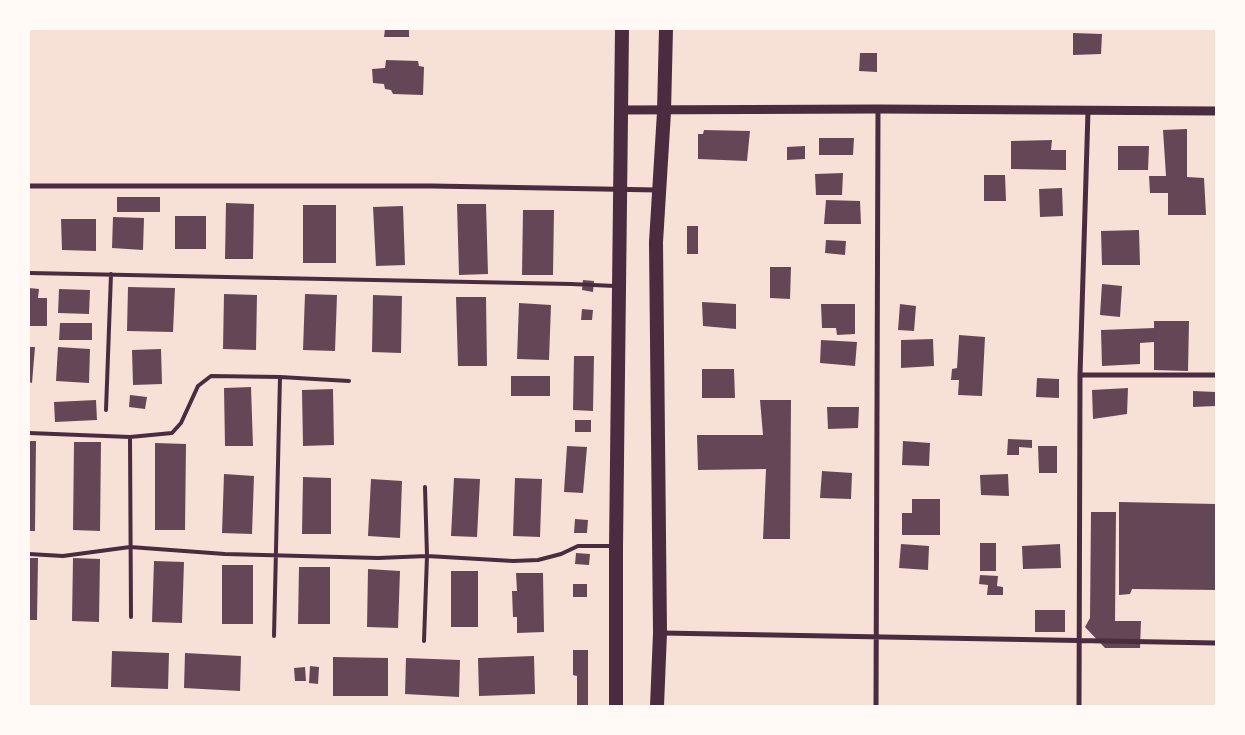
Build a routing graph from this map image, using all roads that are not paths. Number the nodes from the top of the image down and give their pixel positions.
1 (622, 29) edge
2 (666, 29) edge
3 (878, 109) junction
4 (621, 110) junction
5 (1088, 111) junction
6 (1216, 111) edge
7 (664, 112) junction
8 (29, 186) edge
9 (621, 188) junction
10 (658, 190) junction
11 (29, 273) edge
12 (111, 274) junction
13 (620, 287) junction
14 (1080, 375) junction
15 (1216, 375) edge
16 (280, 377) junction
17 (349, 381) dead end
18 (106, 410) dead end
19 (29, 433) edge
20 (130, 437) junction
21 (425, 487) dead end
22 (130, 547) junction
23 (616, 547) junction
24 (29, 554) edge
25 (277, 555) junction
26 (427, 556) junction
27 (131, 618) dead end
28 (660, 633) junction
29 (274, 636) dead end
30 (876, 637) junction
31 (424, 640) dead end
32 (1079, 640) junction
33 (1216, 643) edge
34 (616, 706) edge
35 (657, 706) edge
36 (876, 706) edge
37 (1079, 706) edge

1 - 4 highway
2 - 7 highway
3 - 5 street
3 - 7 street
3 - 30 street
4 - 7 street
4 - 9 highway
5 - 6 street
5 - 14 street
7 - 10 highway
8 - 9 street
9 - 10 street
9 - 13 highway
10 - 28 highway
11 - 12 lane
12 - 13 lane
12 - 18 lane
13 - 23 highway
14 - 15 street
14 - 32 street
16 - 17 lane
16 - 20 lane
16 - 25 lane
19 - 20 lane
20 - 22 lane
21 - 26 lane
22 - 24 lane
22 - 25 lane
22 - 27 lane
23 - 26 lane
23 - 34 highway
25 - 26 lane
25 - 29 lane
26 - 31 lane
28 - 30 street
28 - 35 highway
30 - 32 street
30 - 36 street
32 - 33 street
32 - 37 street

